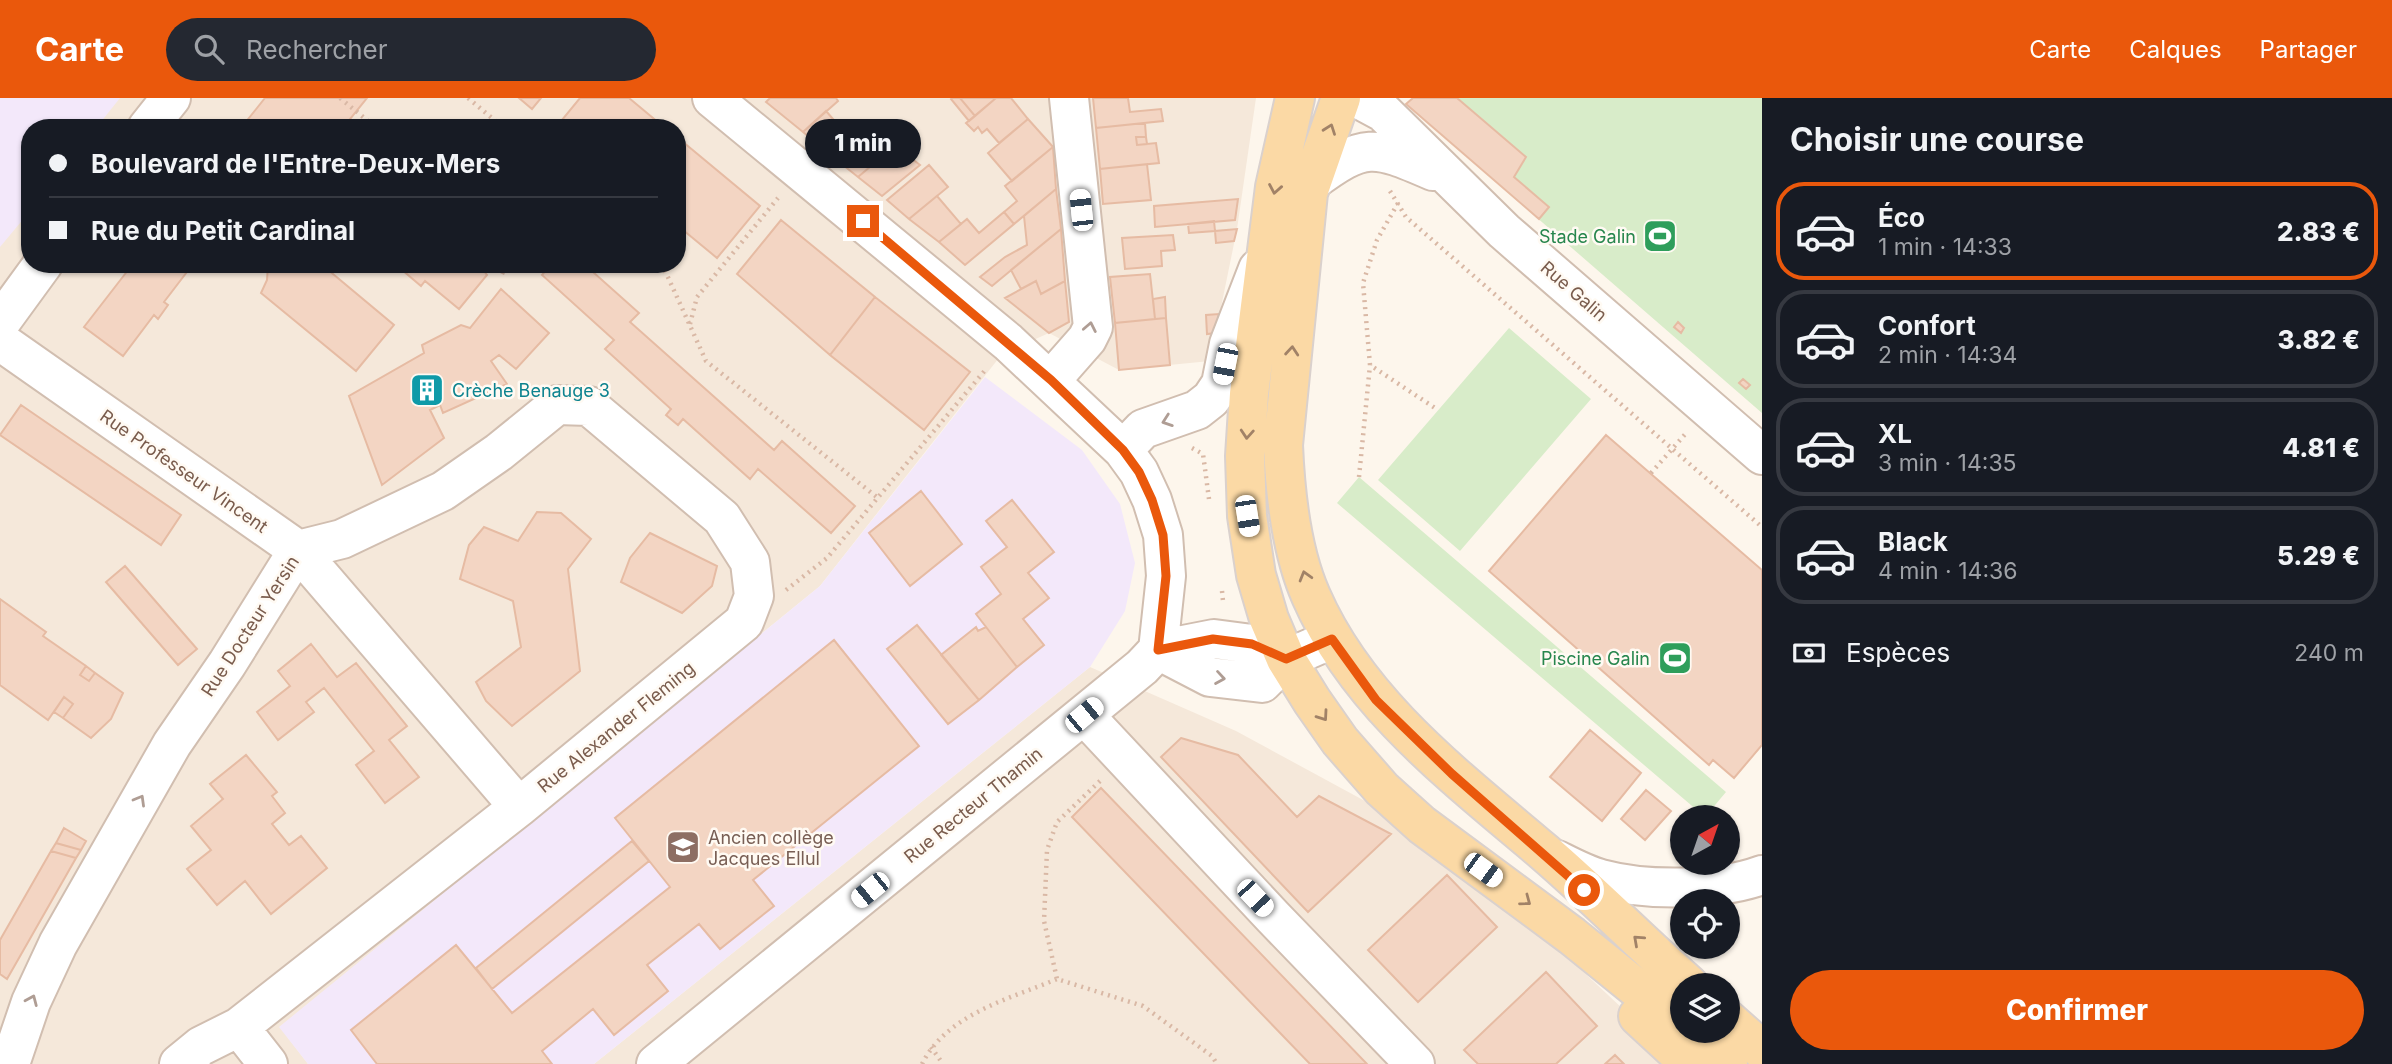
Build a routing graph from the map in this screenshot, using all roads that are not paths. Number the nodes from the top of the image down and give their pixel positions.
1 (172, 98) edge
2 (712, 98) edge
3 (1051, 98) edge
4 (1069, 98) edge
5 (1295, 98) edge
6 (1341, 98) edge
7 (1357, 98) edge
8 (154, 119) edge
9 (1453, 179) junction
10 (1311, 182) junction
11 (1267, 245) junction
12 (36, 273) edge
13 (0, 322) edge
14 (0, 341) edge
15 (1051, 380) junction
16 (1123, 450) junction
17 (1762, 455) edge
18 (298, 550) junction
19 (744, 622) joint
20 (1332, 639) junction
21 (1158, 650) junction
22 (1286, 659) junction
23 (1084, 715) junction
24 (519, 807) junction
25 (1550, 858) junction
26 (1762, 875) edge
27 (1572, 936) junction
28 (1675, 973) edge
29 (1670, 1015) edge
30 (239, 1027) junction
31 (1740, 1030) edge
32 (1703, 1043) edge
33 (1762, 1049) edge
34 (10, 1064) edge
35 (178, 1064) edge
36 (268, 1064) edge
37 (656, 1064) edge
38 (1415, 1064) edge
39 (1690, 1064) edge
40 (1728, 1064) edge

1 - 8 street
2 - 15 street
3 - 4 street
15 -> 4 street
5 -> 11 main road
10 -> 6 main road
7 - 9 street, Rue Galin
9 - 10 street
9 - 17 street, Rue Galin
20 -> 10 main road
11 -> 16 street
11 -> 22 main road
12 - 13 street
14 - 18 street, Rue Professeur Vincent
15 - 16 street
16 - 21 street
18 - 19 street, Rue Docteur Yersin
18 - 24 street, Rue Professeur Vincent
34 -> 18 street, Rue Docteur Yersin
19 - 24 street, Rue Alexander Fleming
20 - 22 street
20 - 25 main road
21 - 22 street
21 - 23 street, Rue Recteur Thamin
22 -> 27 main road
23 - 37 street, Rue Recteur Thamin
23 - 38 street
24 - 30 street, Rue Alexander Fleming
25 - 26 street
28 -> 25 main road
27 - 29 main road
27 - 39 main road
30 - 35 street, Rue Alexander Fleming
30 - 36 street
31 - 33 main road
32 - 40 main road

